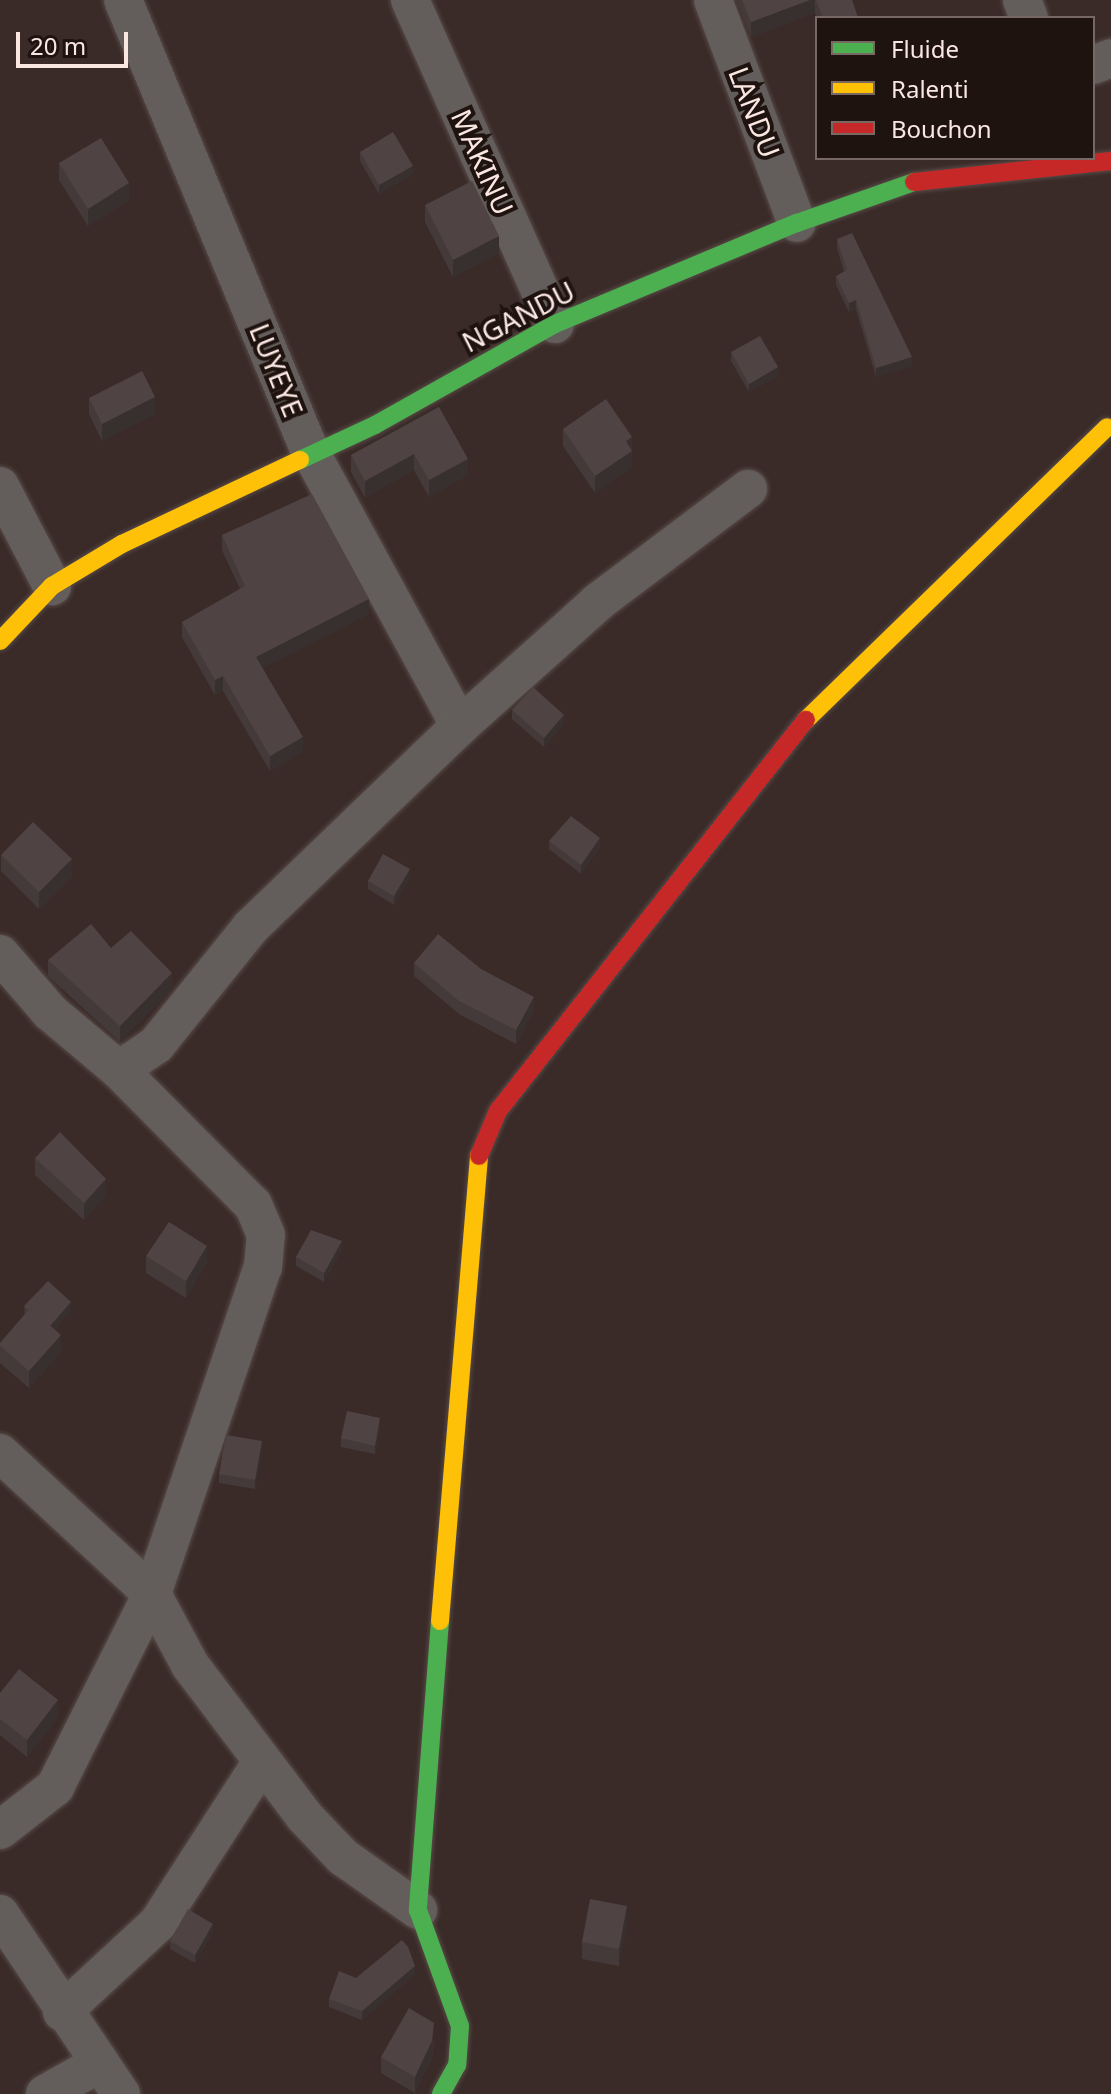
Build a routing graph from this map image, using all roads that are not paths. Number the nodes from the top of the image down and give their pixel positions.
1 (123, 0) edge
2 (410, 0) edge
3 (713, 0) edge
4 (943, 160) edge
5 (1111, 161) edge
6 (911, 182) junction
7 (797, 223) junction
8 (555, 324) junction
9 (1107, 427) dead end
10 (311, 453) junction
11 (0, 486) edge
12 (748, 489) dead end
13 (52, 586) junction
14 (0, 641) edge
15 (460, 726) junction
16 (0, 954) edge
17 (119, 1070) junction
18 (0, 1453) edge
19 (152, 1594) junction
20 (261, 1763) junction
21 (0, 1830) edge
22 (418, 1910) junction
23 (0, 1914) edge
24 (62, 2012) junction
25 (100, 2063) junction
26 (45, 2094) edge
27 (121, 2094) edge
28 (441, 2094) edge

1 - 10 street, LUYEYE
2 - 8 street, MAKINU
3 - 7 street, LANDU
4 - 6 street
5 - 6 street, NGANDU
6 - 7 street, NGANDU
7 - 8 street, NGANDU
8 - 10 street, NGANDU
9 - 22 street
10 - 13 street, NGANDU
10 - 15 street, LUYEYE
11 - 13 street
12 - 15 street
13 - 14 street, NGANDU
15 - 17 street
16 - 17 street
17 - 19 street
18 - 19 street
19 - 20 street
19 - 21 street
20 - 22 street
20 - 24 street
22 - 28 street
23 - 24 street
24 - 25 street
25 - 26 street
25 - 27 street

